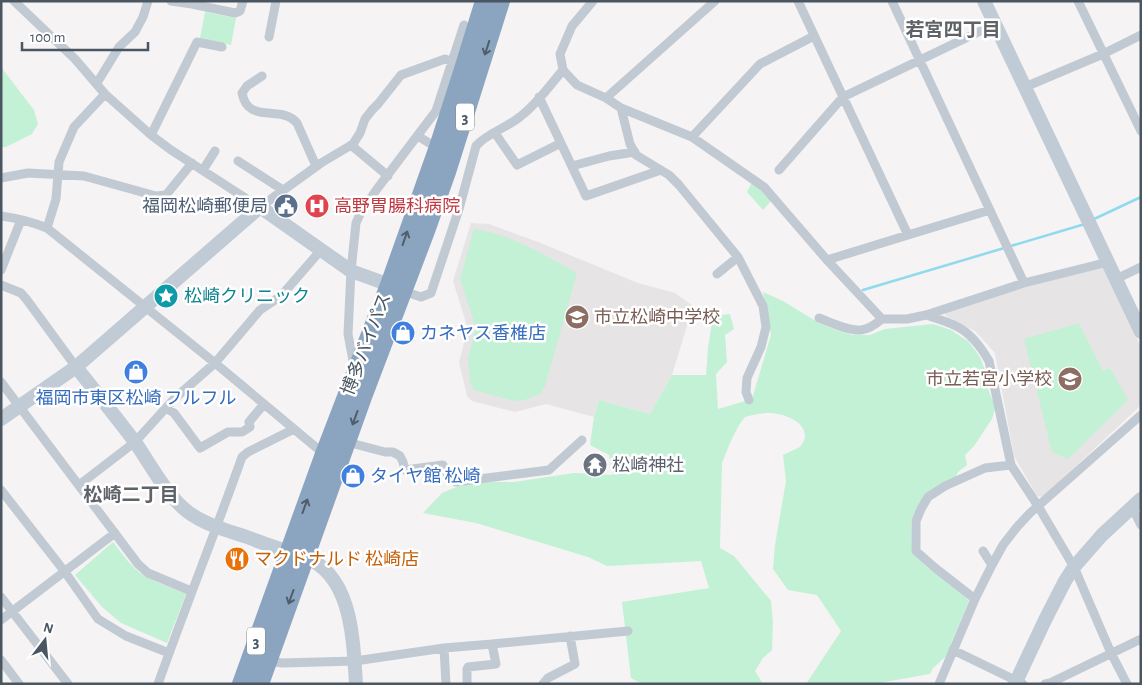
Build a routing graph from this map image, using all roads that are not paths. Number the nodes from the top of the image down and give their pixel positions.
1 (148, 1) edge
2 (171, 1) edge
3 (243, 1) edge
4 (276, 1) edge
5 (484, 1) edge
6 (501, 1) edge
7 (593, 1) edge
8 (714, 1) edge
9 (798, 1) edge
10 (892, 1) edge
11 (984, 1) edge
12 (1078, 1) edge
13 (14, 2) edge
14 (192, 3) edge
15 (995, 24) junction
16 (464, 25) dead end
17 (1141, 35) edge
18 (814, 36) junction
19 (269, 37) dead end
20 (222, 48) dead end
21 (1103, 54) junction
22 (919, 60) junction
23 (458, 64) junction
24 (564, 70) junction
25 (262, 76) dead end
26 (97, 84) junction
27 (1025, 87) junction
28 (105, 94) junction
29 (539, 97) junction
30 (843, 97) junction
31 (606, 98) junction
32 (621, 108) junction
33 (1141, 131) edge
34 (495, 133) junction
35 (151, 135) junction
36 (418, 136) junction
37 (692, 137) junction
38 (561, 143) junction
39 (351, 145) junction
40 (438, 147) junction
41 (215, 151) dead end
42 (634, 152) junction
43 (238, 161) dead end
44 (192, 163) junction
45 (316, 166) junction
46 (572, 166) junction
47 (202, 170) junction
48 (661, 170) junction
49 (779, 170) dead end
50 (57, 174) junction
51 (388, 176) junction
52 (1, 178) edge
53 (283, 190) junction
54 (260, 207) junction
55 (990, 210) junction
56 (1, 216) edge
57 (21, 220) junction
58 (48, 228) junction
59 (908, 234) junction
60 (321, 250) junction
61 (738, 257) junction
62 (827, 260) junction
63 (1108, 262) junction
64 (1141, 267) edge
65 (1, 270) edge
66 (351, 272) junction
67 (717, 274) dead end
68 (1116, 279) junction
69 (1024, 283) junction
70 (1, 285) edge
71 (396, 288) junction
72 (145, 308) junction
73 (926, 315) junction
74 (819, 318) dead end
75 (882, 319) junction
76 (1141, 332) edge
77 (215, 363) junction
78 (76, 367) junction
79 (356, 374) junction
80 (1, 382) edge
81 (749, 400) dead end
82 (264, 404) junction
83 (20, 407) junction
84 (166, 408) junction
85 (1141, 415) edge
86 (1, 419) edge
87 (294, 429) junction
88 (582, 440) dead end
89 (135, 442) junction
90 (346, 442) junction
91 (324, 454) junction
92 (1011, 465) junction
93 (78, 485) junction
94 (1, 490) edge
95 (1137, 503) edge
96 (1038, 506) junction
97 (1141, 525) edge
98 (217, 527) junction
99 (114, 533) junction
100 (983, 551) dead end
101 (297, 554) junction
102 (992, 565) junction
103 (1074, 567) junction
104 (65, 572) junction
105 (192, 591) junction
106 (1, 597) edge
107 (975, 599) junction
108 (12, 612) junction
109 (1, 620) edge
110 (628, 631) dead end
111 (570, 636) junction
112 (1141, 640) edge
113 (492, 644) junction
114 (444, 648) junction
115 (953, 650) junction
116 (169, 653) junction
117 (1111, 653) junction
118 (1, 660) edge
119 (268, 661) junction
120 (355, 661) junction
121 (1018, 683) edge
122 (19, 684) edge
123 (68, 684) edge
124 (158, 684) edge
125 (241, 684) edge
126 (260, 684) edge
127 (356, 684) edge
128 (446, 684) edge
129 (468, 684) edge
130 (543, 684) edge
131 (939, 684) edge
132 (1045, 684) edge
133 (1127, 684) edge

1 - 26 street
2 - 14 street
3 - 14 street
4 - 19 street
5 - 23 highway, 博多バイパス / 3
6 -> 71 highway, 博多バイパス / 3
7 - 24 street
8 - 31 street
9 - 18 street
10 - 22 street
11 - 15 street
12 - 21 street
13 - 26 street
15 - 22 street
15 - 27 street
16 - 23 street
17 - 21 street
18 - 30 street
18 - 37 street
20 - 35 street
21 - 27 street
21 - 33 street
22 - 30 street
22 - 55 street
23 - 36 street
23 - 39 street
23 - 40 highway, 博多バイパス / 3
24 - 29 street
24 - 31 street
25 - 45 street
26 - 28 street
27 - 63 street
28 - 35 street
28 - 50 street
29 - 34 street
29 - 38 street
30 - 49 street
30 - 59 street
31 - 32 street
32 - 37 street
32 - 42 street
34 - 38 street
34 - 71 street
35 - 44 street
36 - 40 street
36 - 51 street
37 - 62 street
38 - 46 street
39 - 45 street
39 - 51 street
71 -> 40 highway, 博多バイパス / 3
41 - 47 street
42 - 46 street
42 - 48 street
43 - 53 street
44 - 47 street
44 - 50 street
45 - 53 street
46 - 48 street
47 - 54 street
48 - 61 street
50 - 52 street
50 - 58 street
51 - 66 street
53 - 54 street
54 - 60 street
54 - 72 street
55 - 59 street
55 - 69 street
56 - 57 street
57 - 58 street
57 - 65 street
58 - 72 street
59 - 62 street
60 - 66 street
60 - 77 street
61 - 67 street
61 - 81 street
62 - 75 street
63 - 68 street
63 - 69 street
64 - 68 street
66 - 71 street
66 - 79 street
68 - 76 street
69 - 73 street
70 - 78 street
71 - 79 highway, 博多バイパス / 3
71 -> 90 highway, 博多バイパス / 3
72 - 77 street
72 - 78 street
73 - 75 street
73 - 92 street
74 - 75 street
77 - 82 street
77 - 84 street
78 - 83 street
78 - 89 street
79 - 91 highway, 博多バイパス / 3
80 - 83 street
82 - 84 street
82 - 87 street
83 - 86 street
83 - 93 street
84 - 89 street
85 - 96 street
87 - 91 street
87 - 98 street
88 - 90 street
89 - 93 street
89 - 98 street
90 - 101 highway, 博多バイパス / 3
101 -> 91 highway, 博多バイパス / 3
92 - 96 street
92 - 107 street
93 - 99 street
94 - 104 street
95 - 97 street
95 - 103 street
96 - 102 street
96 - 103 street
98 - 101 street
98 - 105 street
99 - 104 street
99 - 105 street
100 - 102 street
101 -> 119 highway, 博多バイパス / 3
101 - 120 street
101 - 125 highway, 博多バイパス / 3
102 - 107 street
103 - 117 street
103 - 121 street
104 - 108 street
104 - 116 street
105 - 116 street
106 - 108 street
107 - 115 street
108 - 109 street
108 - 123 street
110 - 111 street
111 - 113 street
111 - 130 street
112 - 117 street
113 - 114 street
113 - 129 street
114 - 120 street
114 - 128 street
115 - 121 street
115 - 131 street
116 - 124 street
117 - 132 street
117 - 133 street
118 - 122 street
119 - 120 street
119 - 126 highway, 博多バイパス / 3
120 - 127 street

